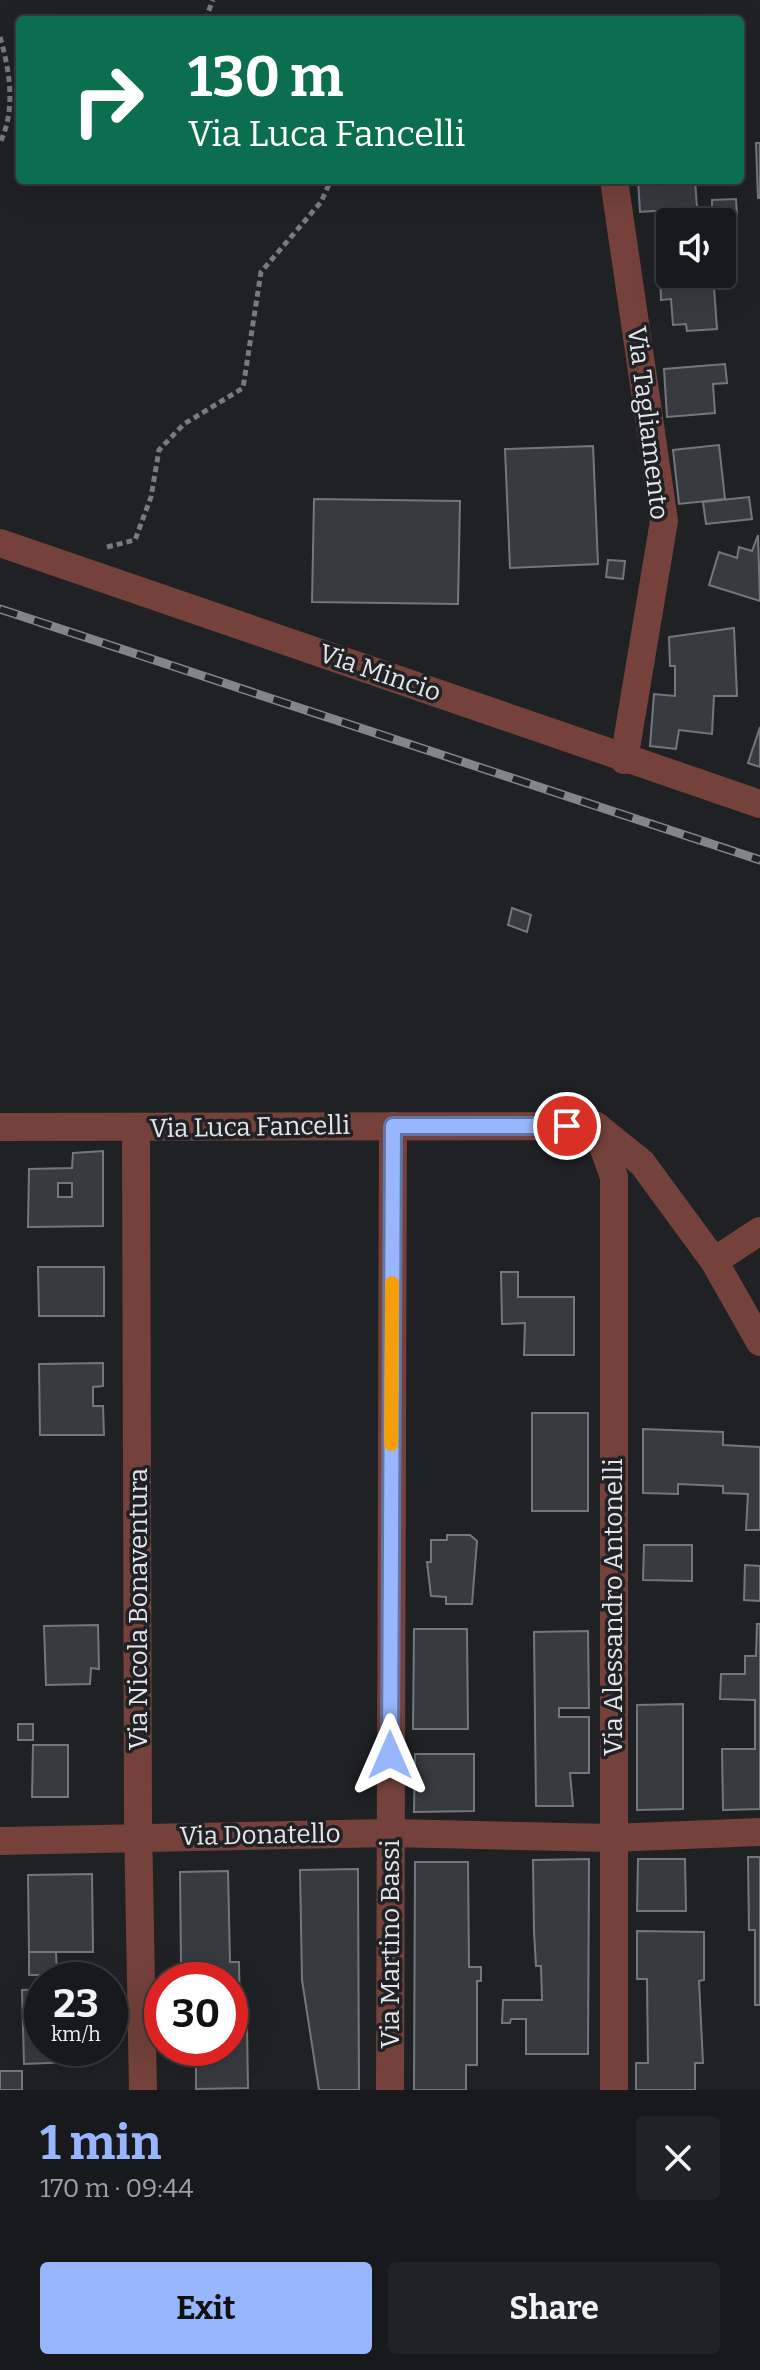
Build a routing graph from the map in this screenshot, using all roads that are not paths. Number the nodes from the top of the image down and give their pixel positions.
1 (615, 184) edge
2 (0, 543) edge
3 (624, 760) junction
4 (760, 804) edge
5 (393, 1126) junction
6 (596, 1126) junction
7 (0, 1127) edge
8 (136, 1129) junction
9 (760, 1231) edge
10 (714, 1261) junction
11 (760, 1342) edge
12 (760, 1832) edge
13 (389, 1833) junction
14 (138, 1838) junction
15 (612, 1838) junction
16 (0, 1841) edge
17 (143, 2090) edge
18 (390, 2090) edge
19 (614, 2090) edge

1 - 3 street, Via Tagliamento
2 - 3 street, Via Mincio
3 - 4 street, Via Mincio
5 - 6 street, Via Luca Fancelli
5 - 8 street, Via Luca Fancelli
5 - 13 street, Via Martino Bassi
6 - 10 street
6 - 15 street, Via Alessandro Antonelli
7 - 8 street, Via Luca Fancelli
8 - 14 street, Via Nicola Bonaventura
9 - 10 street
10 - 11 street
12 - 15 street, Via Donatello
13 - 14 street, Via Donatello
13 - 15 street, Via Donatello
13 - 18 street, Via Martino Bassi
14 - 16 street, Via Donatello
14 - 17 street, Via Nicola Bonaventura
15 - 19 street, Via Alessandro Antonelli

